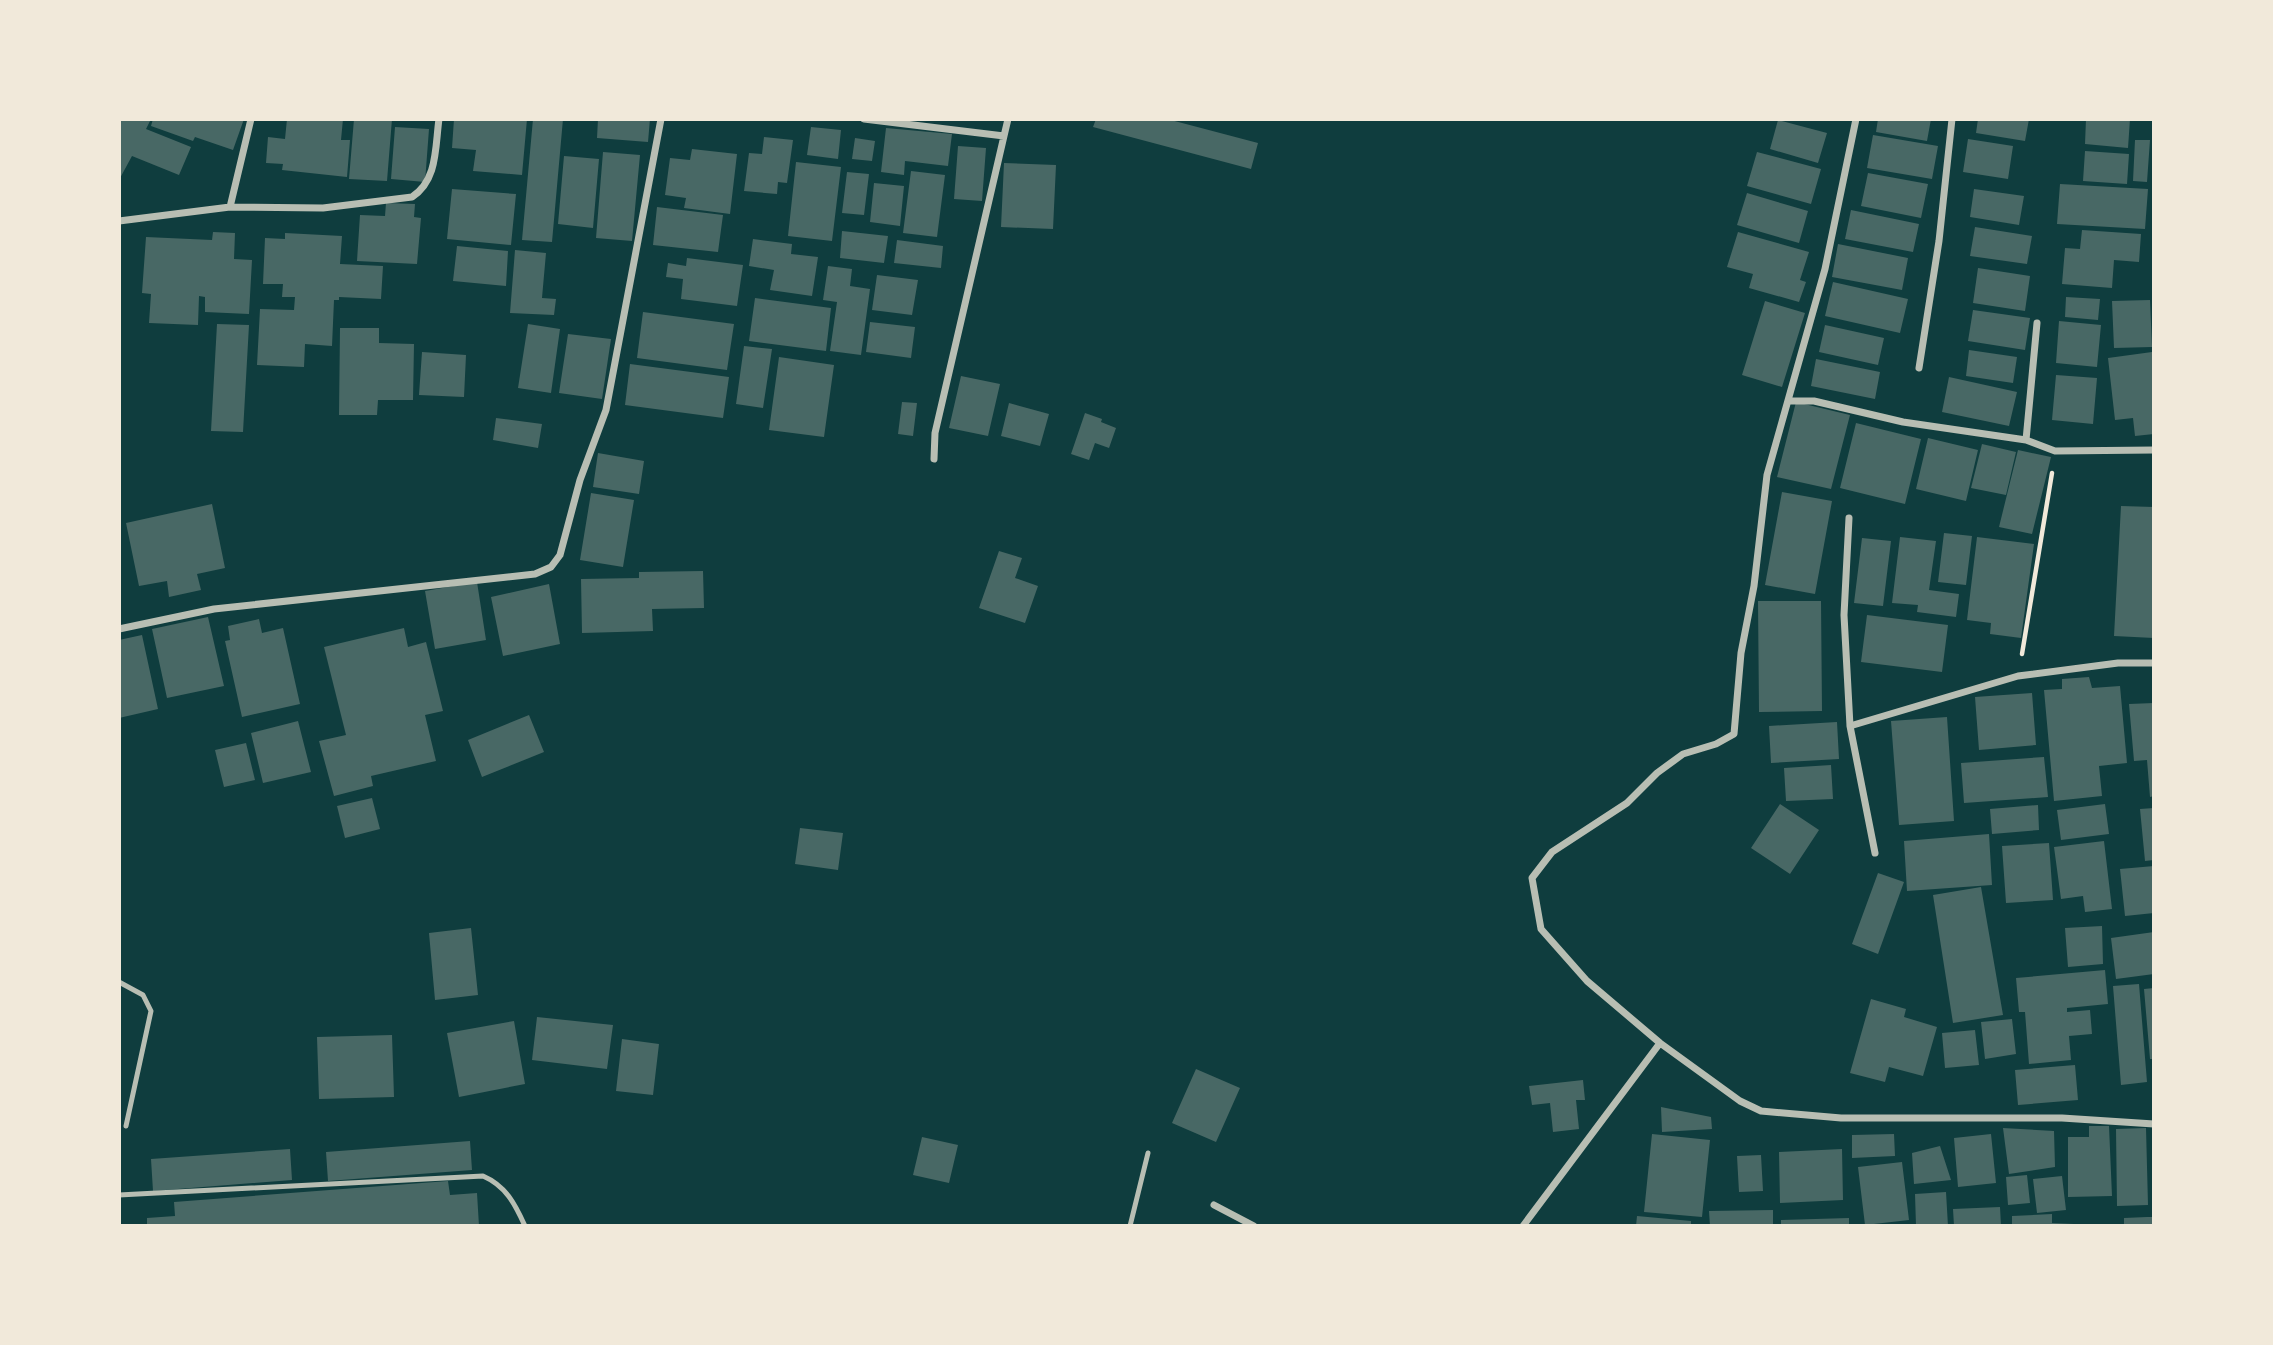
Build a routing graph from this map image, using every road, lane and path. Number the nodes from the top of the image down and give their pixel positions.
1 (251, 119) edge
2 (439, 119) edge
3 (661, 119) edge
4 (864, 119) edge
5 (1008, 119) edge
6 (1856, 119) edge
7 (1952, 119) edge
8 (1004, 136) junction
9 (230, 207) junction
10 (119, 220) edge
11 (2037, 323) dead end
12 (1919, 368) dead end
13 (1789, 401) junction
14 (2026, 440) junction
15 (2154, 450) edge
16 (2055, 452) junction
17 (934, 459) dead end
18 (1849, 518) dead end
19 (119, 629) edge
20 (2154, 663) edge
21 (2018, 676) junction
22 (1850, 726) junction
23 (1875, 853) dead end
24 (119, 982) edge
25 (1660, 1043) junction
26 (2154, 1124) edge
27 (126, 1126) dead end
28 (1149, 1153) dead end
29 (119, 1195) edge
30 (1214, 1205) dead end
31 (525, 1226) edge
32 (1130, 1226) edge
33 (1254, 1226) edge
34 (1523, 1226) edge

1 - 9 street
2 - 9 street
3 - 19 street
4 - 8 street
5 - 8 street
6 - 13 street
7 - 12 street
8 - 17 street
9 - 10 street
11 - 14 street
13 - 14 street
13 - 25 street
14 - 16 street
15 - 16 street
16 - 21 path
18 - 22 street
20 - 21 street
21 - 22 street
22 - 23 street
24 - 27 lane
25 - 26 street
25 - 34 street
28 - 32 lane
29 - 31 lane
30 - 33 street

